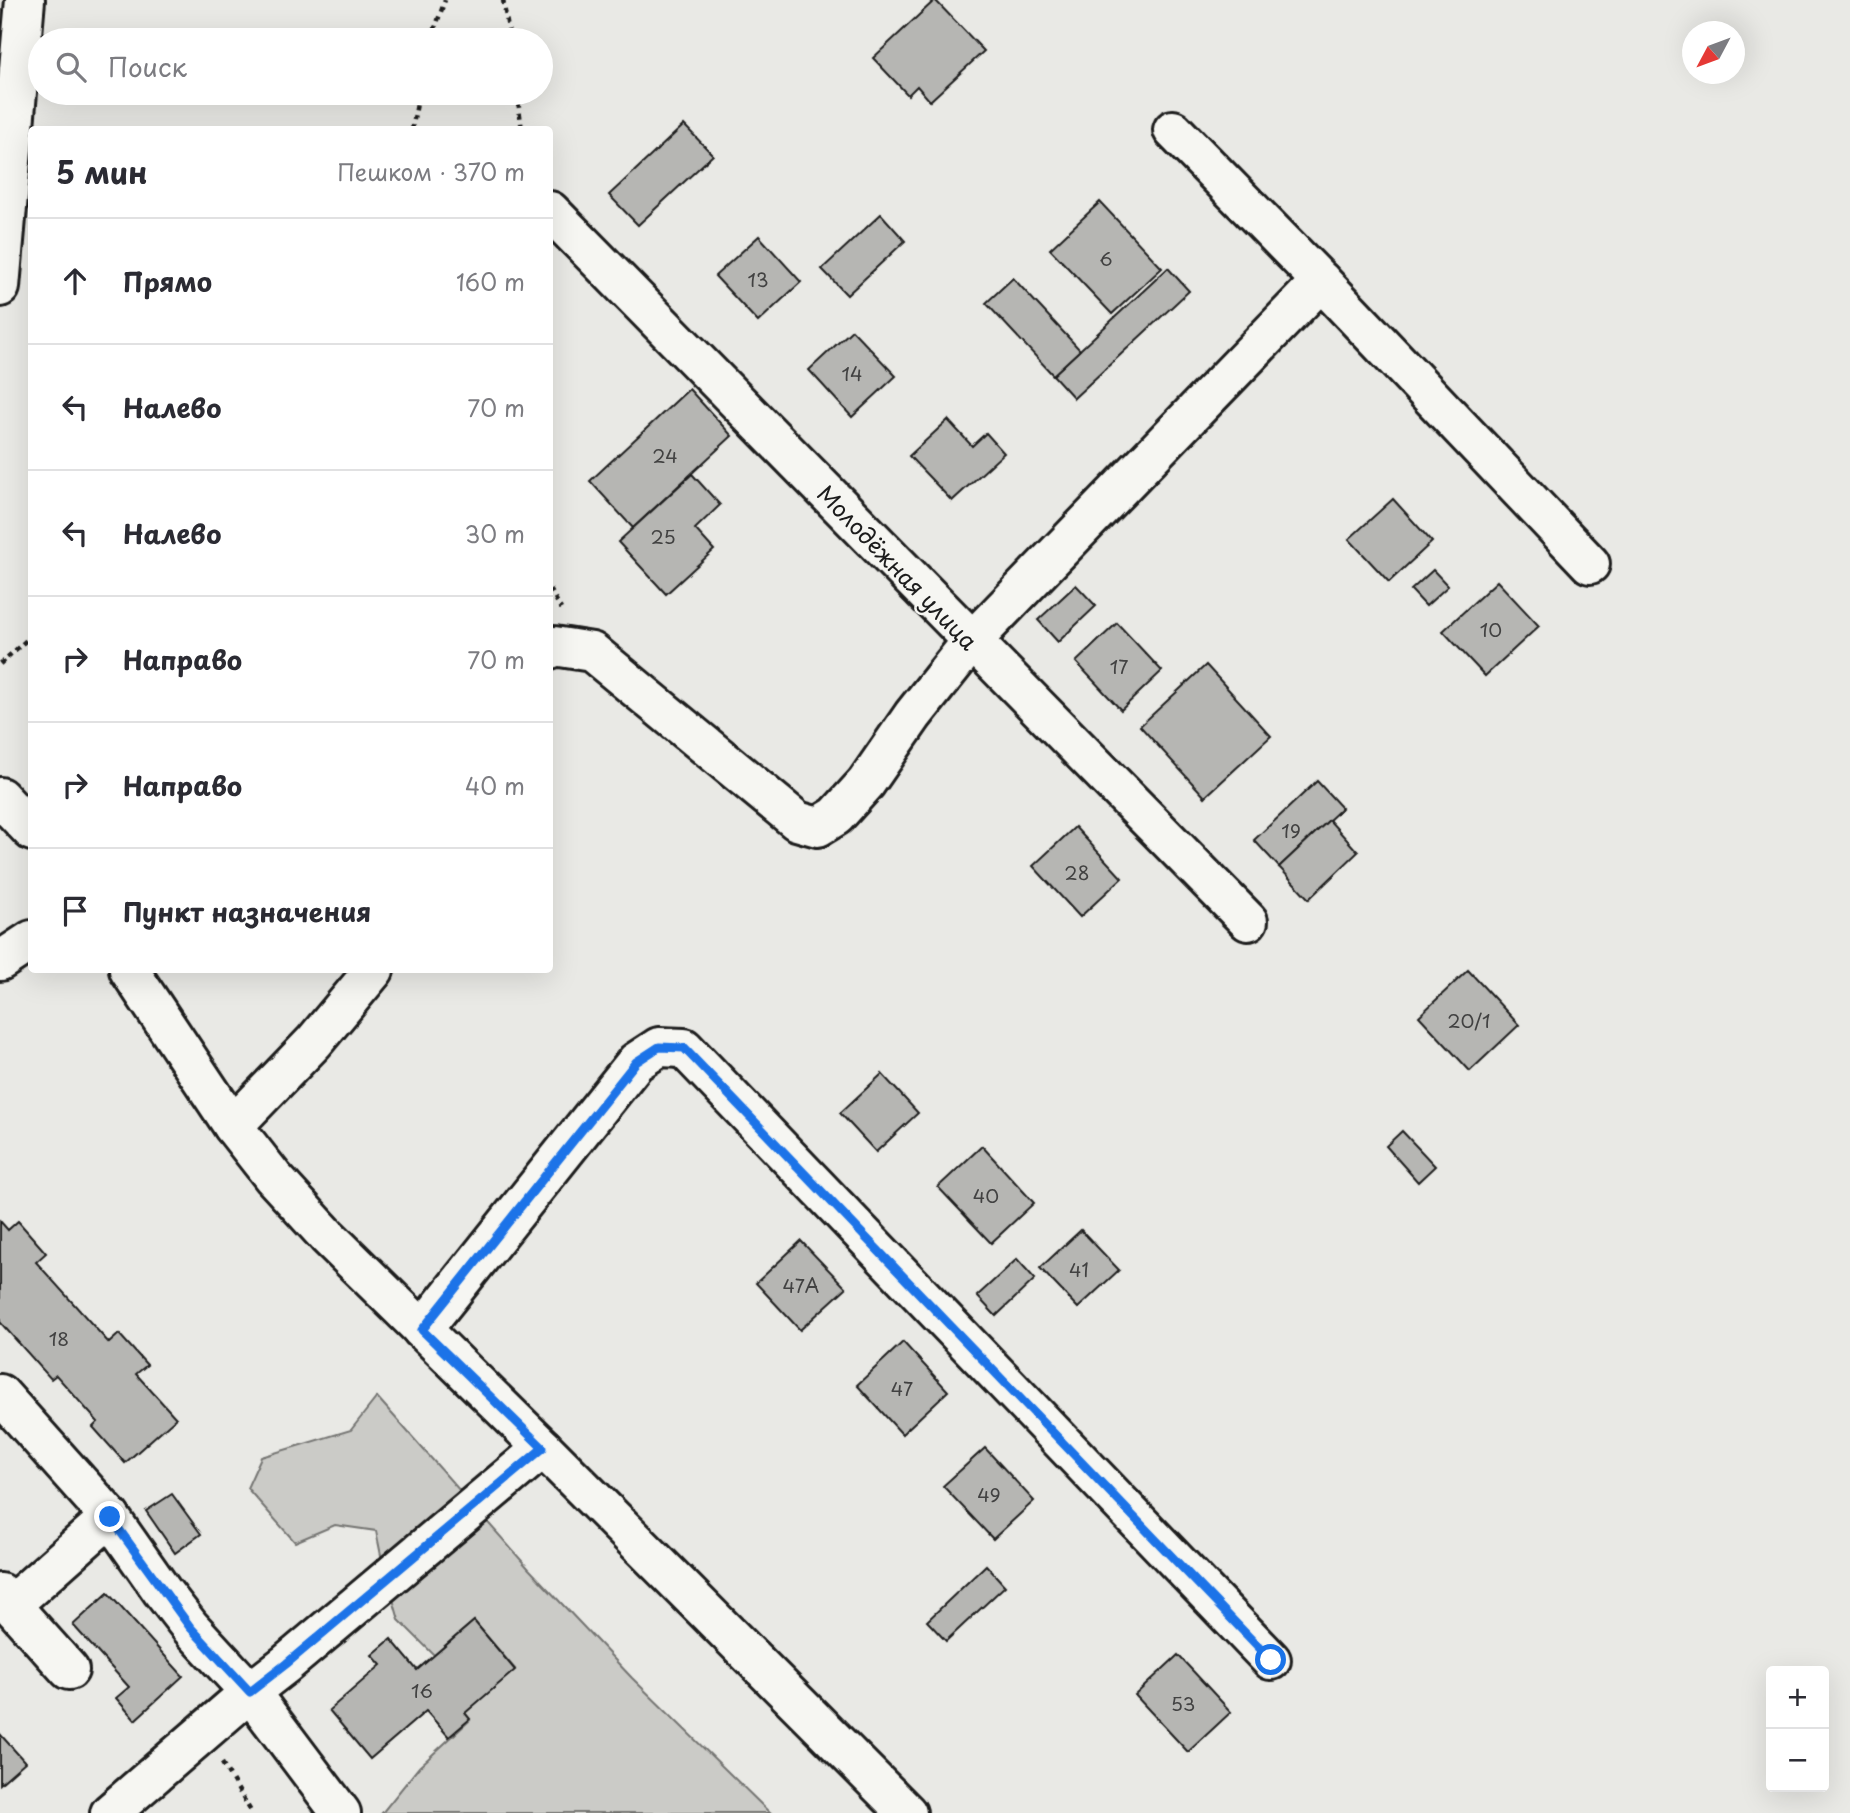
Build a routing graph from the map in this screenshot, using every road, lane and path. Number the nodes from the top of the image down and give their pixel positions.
1 (25, 0) edge
2 (445, 0) edge
3 (503, 0) edge
4 (435, 28) edge
5 (508, 28) edge
6 (417, 105) edge
7 (519, 105) edge
8 (413, 126) edge
9 (521, 126) edge
10 (1173, 130) dead end
11 (553, 214) edge
12 (1321, 281) junction
13 (0, 288) edge
14 (1590, 564) dead end
15 (28, 639) edge
16 (971, 642) junction
17 (553, 647) edge
18 (0, 664) edge
19 (0, 797) edge
20 (28, 827) edge
21 (1248, 920) dead end
22 (28, 943) edge
23 (0, 961) edge
24 (131, 973) edge
25 (372, 973) edge
26 (233, 1126) junction
27 (422, 1330) junction
28 (0, 1394) edge
29 (543, 1448) junction
30 (110, 1517) junction
31 (6, 1599) edge
32 (1271, 1660) dead end
33 (69, 1670) dead end
34 (250, 1692) junction
35 (201, 1734) junction
36 (110, 1813) edge
37 (252, 1813) edge
38 (341, 1813) edge
39 (907, 1813) edge

1 - 13 street
2 - 4 path
3 - 5 path
6 - 8 path
7 - 9 path
10 - 12 street
11 - 16 street, Молодёжная улица
12 - 14 street
12 - 16 street
15 - 18 path
16 - 17 street
16 - 21 street, Молодёжная улица
19 - 20 street
22 - 23 street
24 - 26 street
25 - 26 street
26 - 27 street
27 - 29 street
27 - 32 street
28 - 30 street
29 - 34 street
29 - 39 street
30 - 31 street
30 - 34 street
31 - 33 street
34 - 35 street
34 - 38 street
35 - 36 street
35 - 37 path

